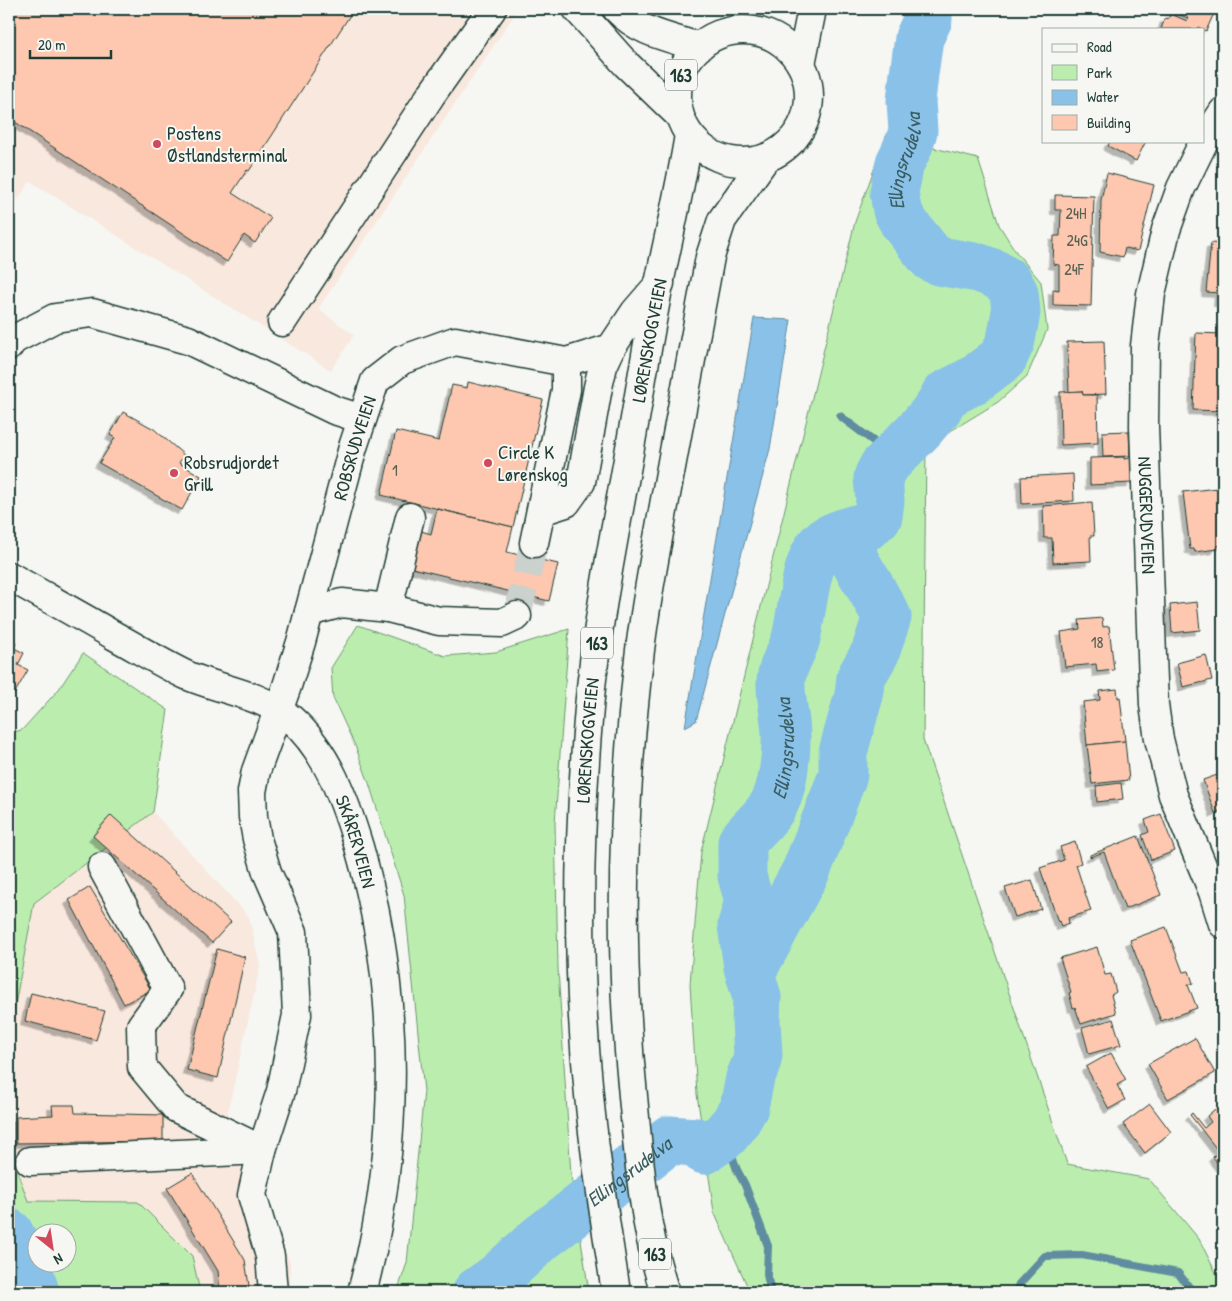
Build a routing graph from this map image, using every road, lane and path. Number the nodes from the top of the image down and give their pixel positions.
1 (492, 9) edge
2 (577, 9) edge
3 (617, 9) edge
4 (747, 9) edge
5 (812, 9) edge
6 (724, 32) junction
7 (699, 46) junction
8 (802, 64) junction
9 (1223, 112) edge
10 (684, 125) junction
11 (1204, 141) edge
12 (1204, 142) edge
13 (765, 159) junction
14 (660, 283) junction
15 (282, 322) dead end
16 (9, 346) edge
17 (611, 348) junction
18 (566, 362) junction
19 (362, 419) junction
20 (541, 511) junction
21 (410, 517) dead end
22 (534, 543) tunnel mouth
23 (9, 576) edge
24 (388, 608) junction
25 (309, 612) junction
26 (517, 616) dead end
27 (278, 709) junction
28 (102, 867) dead end
29 (1223, 924) edge
30 (262, 1150) junction
31 (30, 1161) dead end
32 (274, 1292) edge
33 (362, 1292) edge
34 (616, 1292) edge
35 (665, 1292) edge

1 - 15 main road
2 - 10 main road
3 - 7 main road
4 - 6 main road, 163
5 - 8 main road, 163
6 - 7 main road, 163
6 - 8 main road, 163
7 - 10 main road, 163
8 - 13 main road, 163
9 - 11 main road, NUGGERUDVEIEN
10 - 13 main road, 163
10 - 14 main road, LØRENSKOGVEIEN / 163
12 - 29 main road, NUGGERUDVEIEN
13 - 35 main road, 163
14 - 17 main road
14 - 34 main road, LØRENSKOGVEIEN / 163
16 - 19 main road
17 - 18 main road
17 - 20 main road
18 - 19 main road, ROBSRUDVEIEN
18 - 20 main road
19 - 25 main road, ROBSRUDVEIEN
20 - 22 main road
21 - 24 main road
23 - 27 main road, SKÅRERVEIEN
24 - 25 main road
24 - 26 main road
25 - 27 main road, ROBSRUDVEIEN
27 - 30 main road, ROBSRUDVEIEN
27 - 33 main road, SKÅRERVEIEN
28 - 30 main road
30 - 31 main road
30 - 32 main road, ROBSRUDVEIEN

